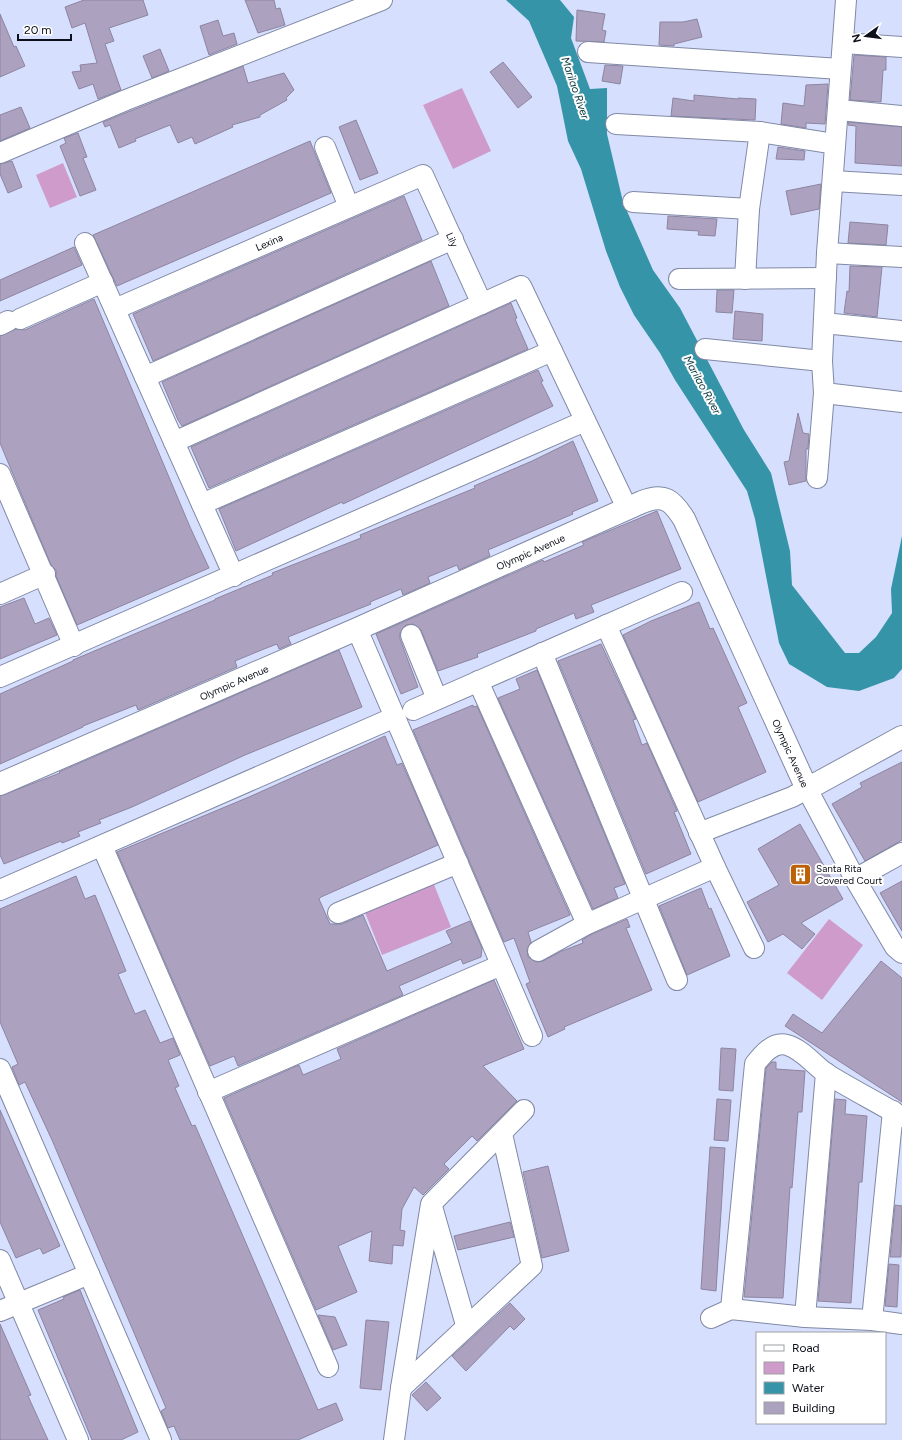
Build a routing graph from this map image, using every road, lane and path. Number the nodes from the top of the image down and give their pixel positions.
1 (382, 0) edge
2 (846, 0) edge
3 (843, 43) junction
4 (902, 48) edge
5 (588, 52) dead end
6 (840, 69) junction
7 (839, 110) junction
8 (902, 116) edge
9 (616, 124) dead end
10 (760, 132) junction
11 (835, 144) junction
12 (325, 147) dead end
13 (0, 152) edge
14 (423, 175) joint
15 (833, 181) junction
16 (902, 185) edge
17 (633, 202) dead end
18 (349, 207) junction
19 (749, 208) junction
20 (453, 238) junction
21 (85, 242) dead end
22 (828, 253) junction
23 (902, 257) edge
24 (679, 278) dead end
25 (826, 278) junction
26 (745, 279) junction
27 (103, 282) junction
28 (482, 304) junction
29 (115, 309) junction
30 (9, 322) edge
31 (824, 323) junction
32 (902, 331) edge
33 (705, 349) dead end
34 (552, 351) junction
35 (822, 361) junction
36 (145, 378) junction
37 (824, 393) junction
38 (902, 402) edge
39 (585, 421) junction
40 (174, 442) junction
41 (0, 474) edge
42 (817, 478) dead end
43 (202, 504) junction
44 (627, 508) junction
45 (8, 511) edge
46 (45, 574) junction
47 (234, 576) junction
48 (682, 592) dead end
49 (0, 594) edge
50 (606, 625) junction
51 (357, 628) junction
52 (411, 635) dead end
53 (74, 646) junction
54 (542, 653) junction
55 (0, 677) edge
56 (478, 681) junction
57 (437, 699) junction
58 (404, 713) junction
59 (902, 737) edge
60 (0, 784) edge
61 (807, 789) junction
62 (699, 832) junction
63 (102, 846) junction
64 (902, 854) edge
65 (458, 863) junction
66 (714, 867) junction
67 (855, 879) junction
68 (0, 890) edge
69 (644, 899) junction
70 (338, 913) dead end
71 (587, 924) junction
72 (754, 948) dead end
73 (900, 948) edge
74 (538, 951) dead end
75 (501, 965) junction
76 (677, 980) dead end
77 (532, 1036) dead end
78 (0, 1069) edge
79 (826, 1073) junction
80 (208, 1092) junction
81 (524, 1110) dead end
82 (898, 1114) edge
83 (502, 1134) junction
84 (431, 1204) junction
85 (0, 1260) edge
86 (89, 1274) junction
87 (19, 1303) junction
88 (731, 1309) junction
89 (0, 1311) edge
90 (805, 1317) junction
91 (711, 1318) dead end
92 (872, 1320) junction
93 (902, 1324) edge
94 (466, 1325) junction
95 (328, 1368) dead end
96 (401, 1388) junction
97 (78, 1440) edge
98 (161, 1440) edge
99 (394, 1440) edge

1 - 13 street
2 - 3 street
3 - 4 street
3 - 6 street
5 - 6 street
6 - 7 street
7 - 8 street
7 - 11 street
9 - 10 street
10 - 11 street
10 - 19 street
11 - 15 street
12 - 18 street
14 - 18 street, Lexina
14 - 20 street, Lily
15 - 16 street
15 - 22 street
17 - 19 street
18 - 29 street, Lexina
19 - 26 street
20 - 28 street, Lily
20 - 36 street
21 - 27 street
22 - 23 street
22 - 25 street
24 - 26 street
25 - 26 street
25 - 31 street
27 - 29 street
27 - 30 street
28 - 34 street
28 - 40 street
29 - 36 street
31 - 32 street
31 - 35 street
33 - 35 street
34 - 39 street
34 - 43 street
35 - 37 street
36 - 40 street
37 - 38 street
37 - 42 street
39 - 44 street
39 - 47 street
40 - 43 street
41 - 45 street
43 - 47 street
44 - 51 street, Olympic Avenue
44 - 61 street, Olympic Avenue
45 - 46 street
46 - 49 street
46 - 53 street
47 - 53 street
48 - 50 street
50 - 54 street
50 - 62 street
51 - 58 street
51 - 60 street, Olympic Avenue
52 - 57 street
53 - 55 street
54 - 56 street
54 - 69 street
56 - 57 street
56 - 71 street
57 - 58 street
58 - 63 street
58 - 65 street
59 - 61 street, Olympic Avenue
61 - 62 street
61 - 67 street
62 - 66 street
63 - 68 street
63 - 80 street
64 - 67 street
65 - 70 street
65 - 75 street
66 - 69 street
66 - 72 street
67 - 73 street
69 - 71 street
69 - 76 street
71 - 74 street
75 - 77 street
75 - 80 street
78 - 86 street
79 - 82 street
79 - 88 street
79 - 90 street
80 - 95 street
81 - 83 street
82 - 92 street
83 - 84 street
83 - 94 street
84 - 94 street
84 - 96 street
85 - 87 street
86 - 87 street
86 - 98 street
87 - 89 street
87 - 97 street
88 - 90 street
88 - 91 street
90 - 92 street
92 - 93 street
94 - 96 street
96 - 99 street

